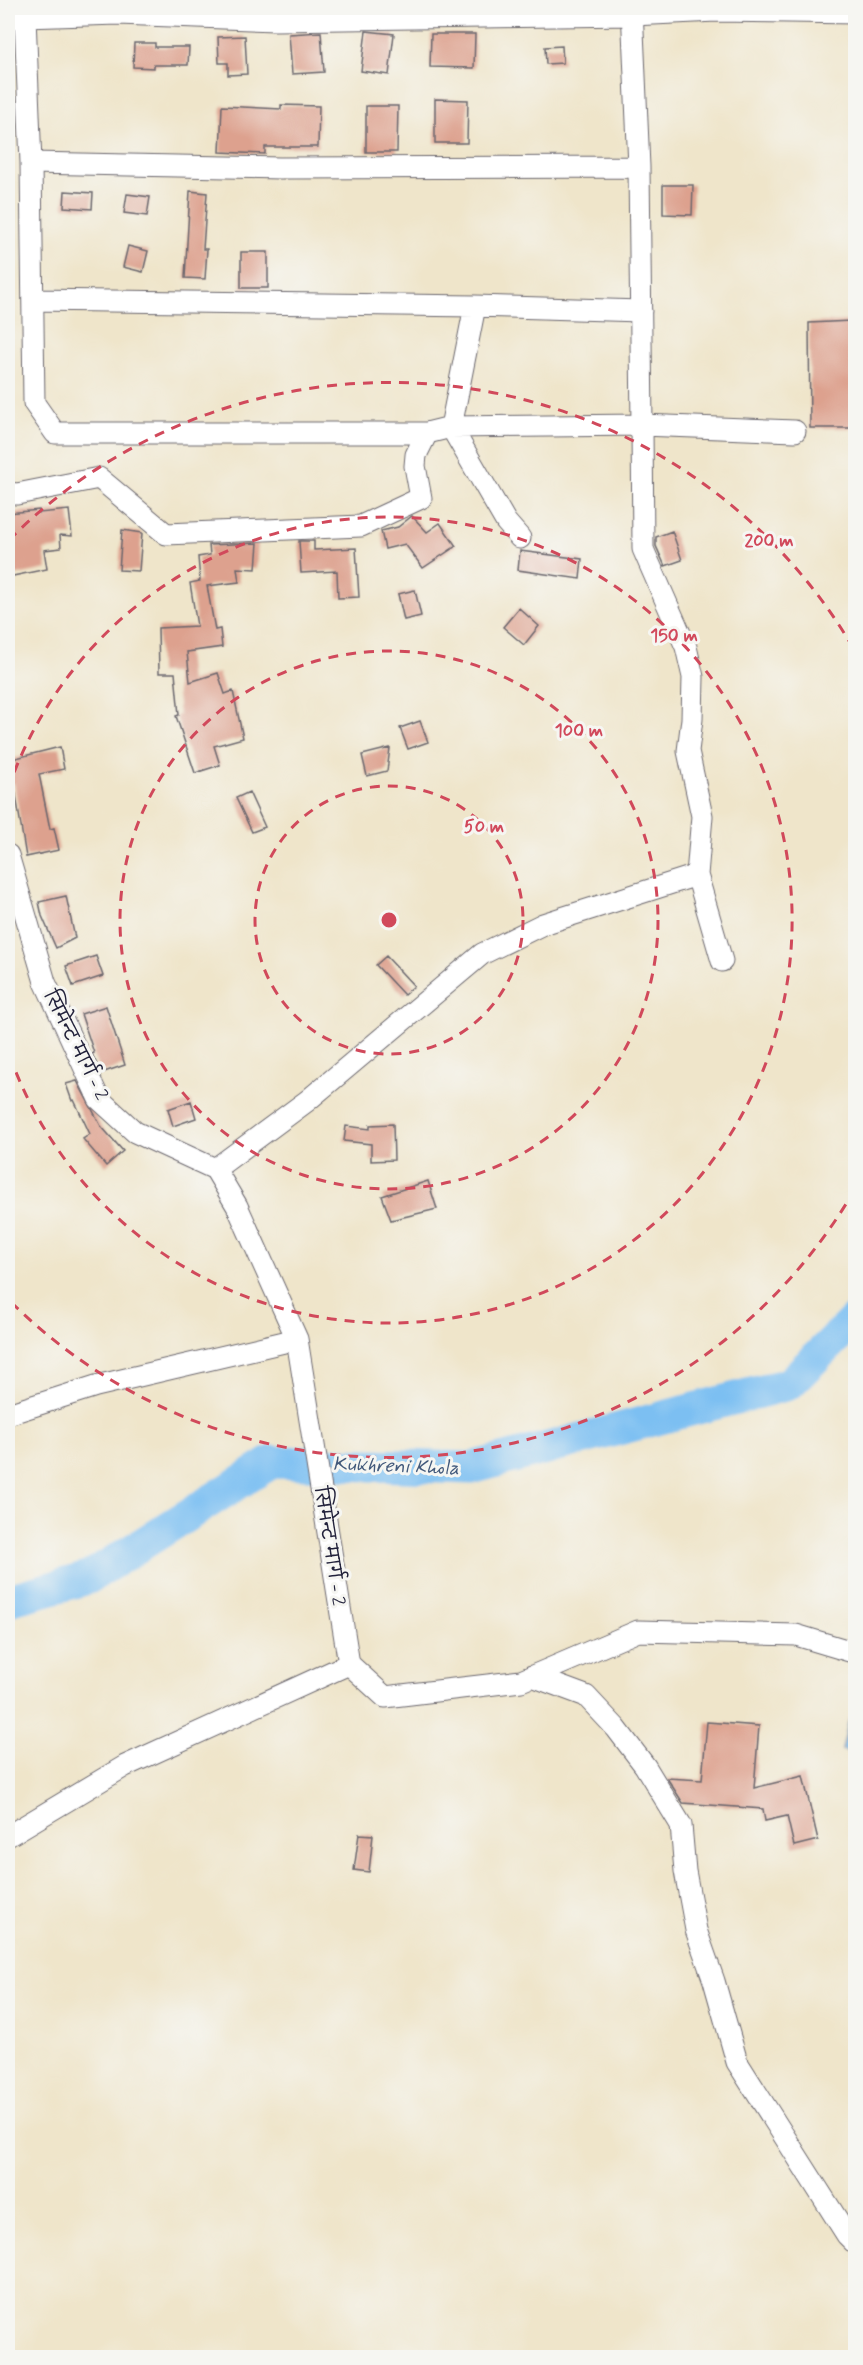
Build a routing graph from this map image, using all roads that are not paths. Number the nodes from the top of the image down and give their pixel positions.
1 (716, 9) edge
2 (120, 11) edge
3 (632, 11) edge
4 (17, 12) edge
5 (855, 13) edge
6 (31, 163) junction
7 (639, 167) junction
8 (33, 300) junction
9 (476, 306) junction
10 (641, 310) junction
11 (642, 425) junction
12 (451, 427) junction
13 (795, 431) dead end
14 (427, 434) junction
15 (8, 493) edge
16 (520, 538) dead end
17 (8, 855) edge
18 (697, 875) junction
19 (722, 961) dead end
20 (215, 1169) junction
21 (297, 1339) junction
22 (8, 1414) edge
23 (855, 1653) edge
24 (349, 1664) junction
25 (532, 1676) junction
26 (8, 1836) edge
27 (855, 2244) edge

1 - 3 street
1 - 5 street
2 - 3 street
2 - 4 street
3 - 7 street
4 - 6 street
6 - 7 street
6 - 8 street
7 - 10 street
8 - 9 street
8 - 14 street
9 - 10 street
9 - 12 street
10 - 11 street
11 - 12 street
11 - 13 street
11 - 18 street
12 - 14 street
12 - 16 street
14 - 15 street
17 - 20 street, सिमेन्ट मार्ग - 2
18 - 19 street
18 - 20 street
20 - 21 street, सिमेन्ट मार्ग - 2
21 - 22 street
21 - 24 street, सिमेन्ट मार्ग - 2
23 - 25 street
24 - 25 street
24 - 26 street
25 - 27 street

